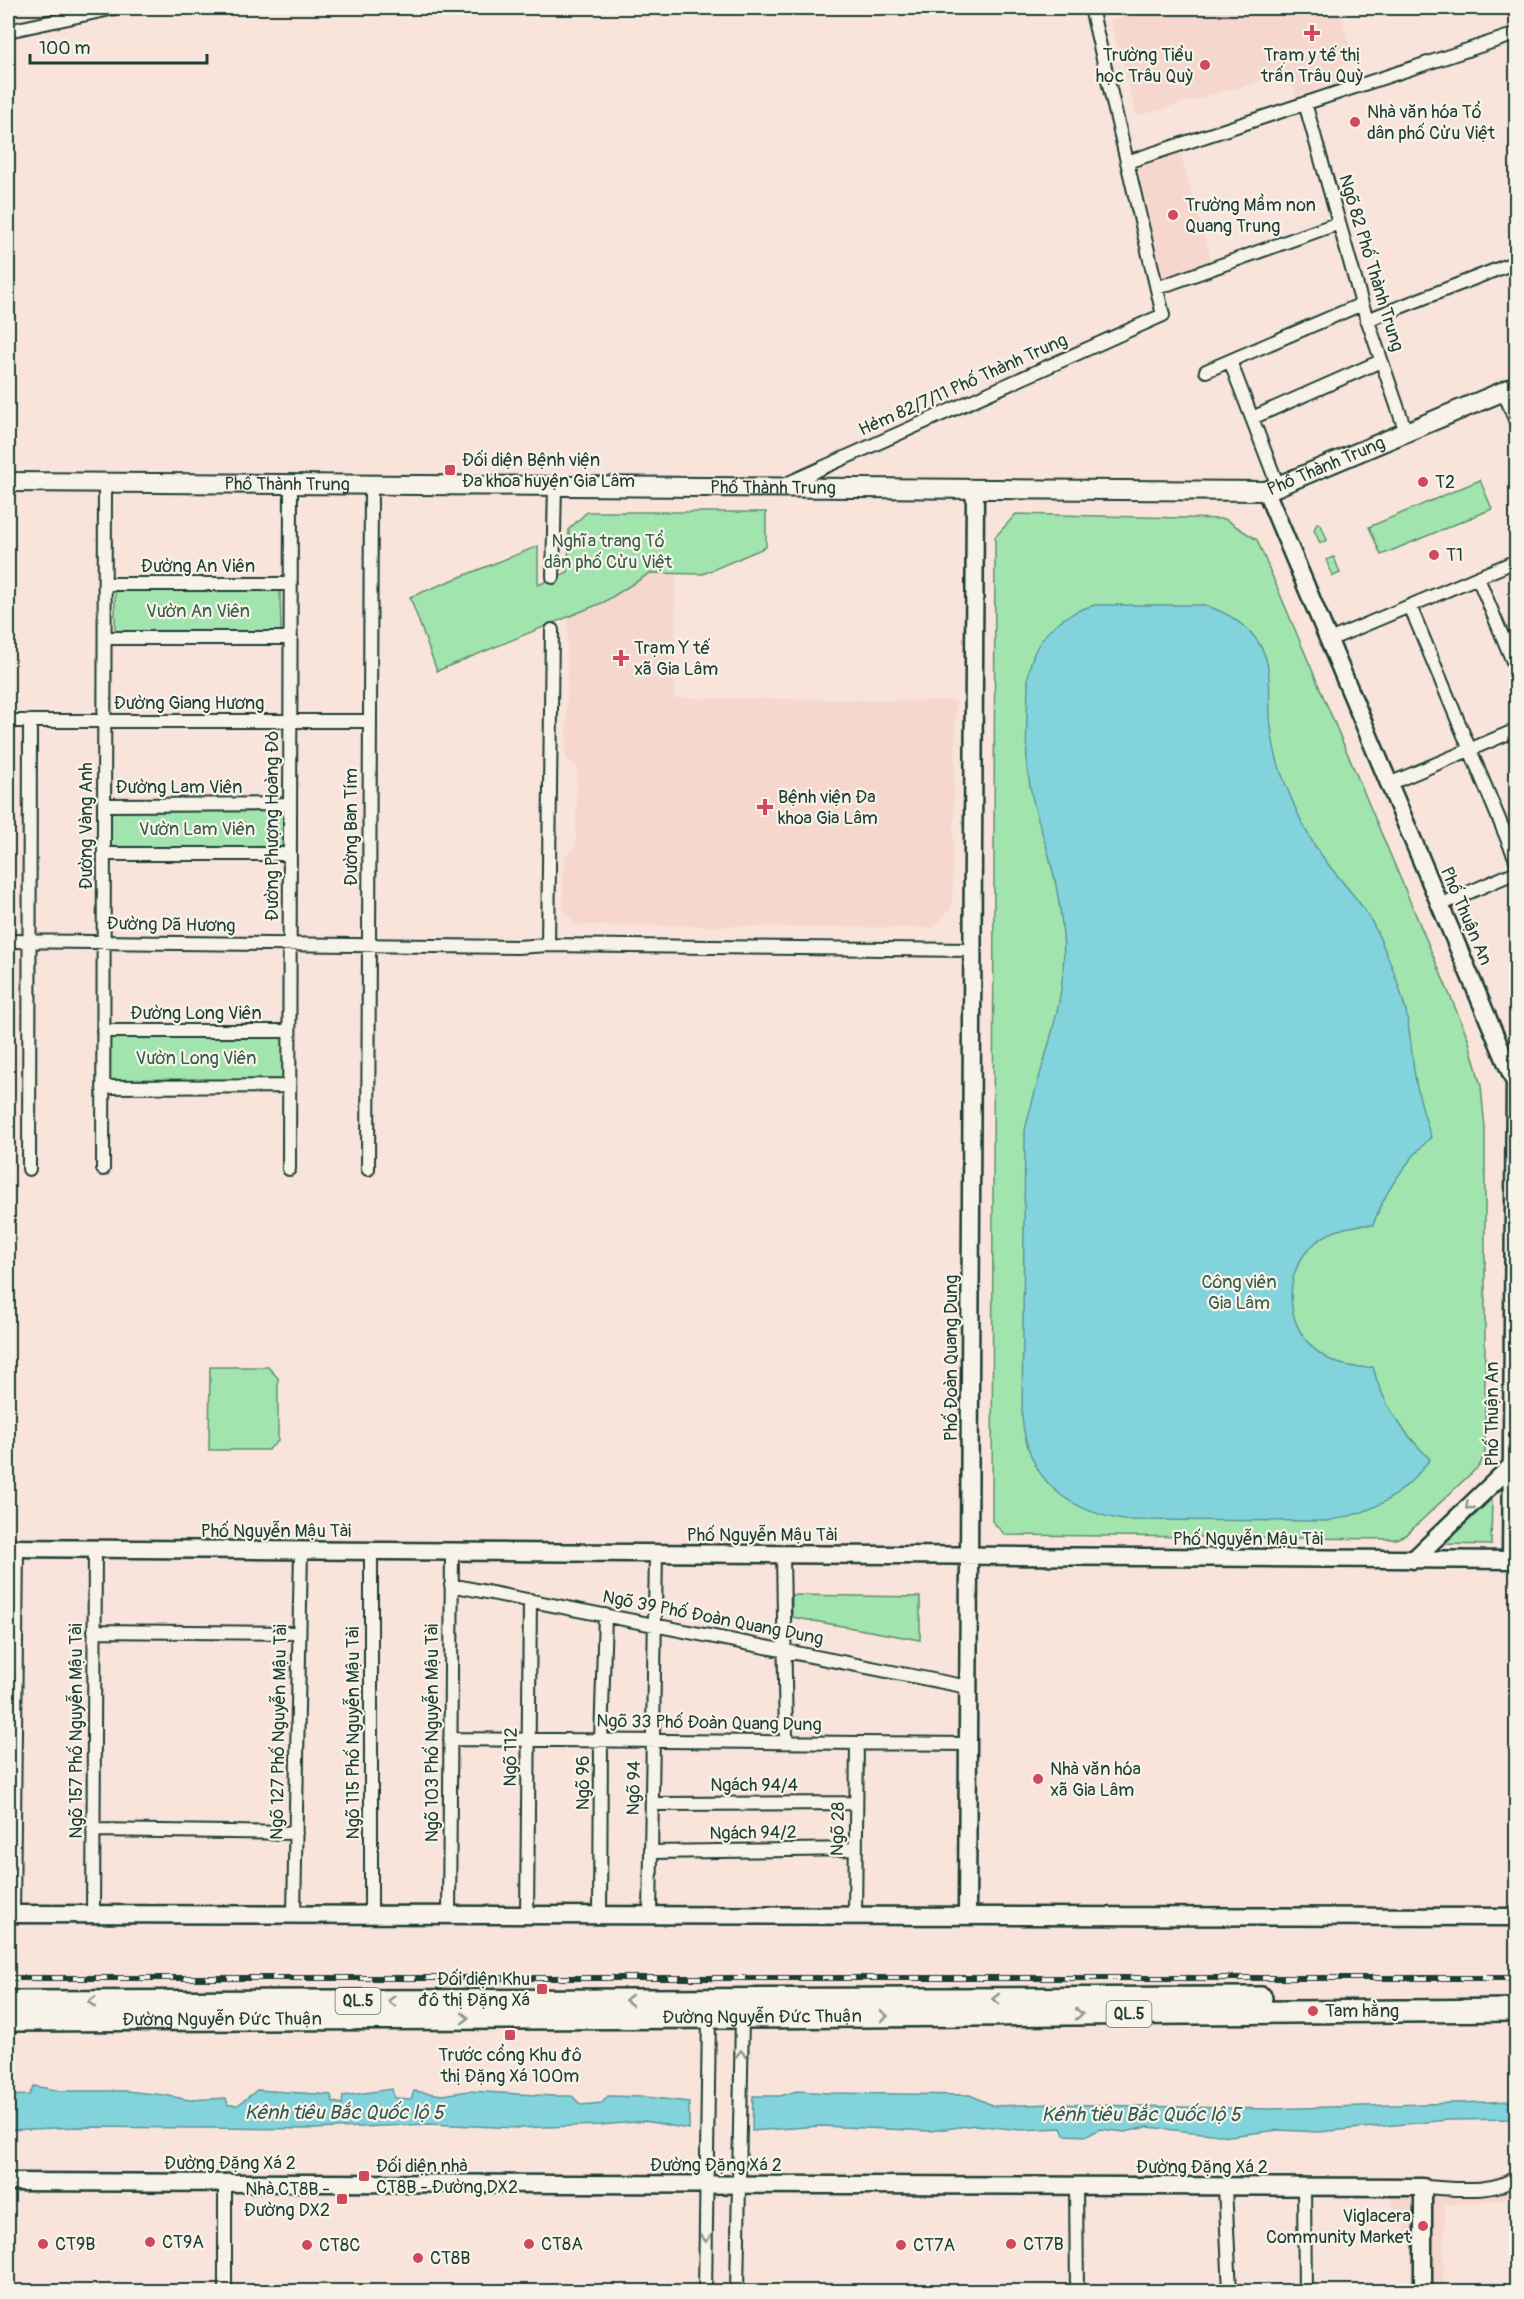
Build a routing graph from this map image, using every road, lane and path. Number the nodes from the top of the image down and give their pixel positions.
1 (115, 8) edge
2 (1091, 8) edge
3 (8, 31) edge
4 (1516, 34) edge
5 (1305, 104) junction
6 (1127, 162) junction
7 (1339, 223) junction
8 (1516, 262) edge
9 (1157, 288) junction
10 (1362, 304) junction
11 (1367, 321) junction
12 (1230, 361) junction
13 (1381, 361) junction
14 (1206, 371) dead end
15 (1510, 389) edge
16 (1252, 418) junction
17 (1516, 422) edge
18 (1406, 432) junction
19 (8, 482) edge
20 (105, 483) junction
21 (291, 484) junction
22 (371, 485) junction
23 (555, 486) junction
24 (778, 487) junction
25 (1272, 488) junction
26 (975, 489) junction
27 (1516, 561) edge
28 (553, 577) dead end
29 (1478, 578) junction
30 (105, 584) junction
31 (291, 584) junction
32 (1410, 606) junction
33 (552, 630) dead end
34 (105, 638) junction
35 (291, 638) junction
36 (1329, 640) junction
37 (1516, 669) edge
38 (8, 721) edge
39 (30, 721) junction
40 (104, 721) junction
41 (291, 721) junction
42 (370, 721) junction
43 (1516, 730) edge
44 (1470, 750) junction
45 (1389, 784) junction
46 (290, 804) junction
47 (104, 805) junction
48 (104, 854) junction
49 (290, 854) junction
50 (1516, 860) edge
51 (1516, 872) edge
52 (1440, 904) junction
53 (8, 941) edge
54 (30, 941) junction
55 (104, 942) junction
56 (290, 944) junction
57 (369, 945) junction
58 (548, 945) junction
59 (972, 950) junction
60 (103, 1030) junction
61 (290, 1030) junction
62 (1516, 1083) edge
63 (289, 1086) junction
64 (103, 1087) junction
65 (29, 1169) dead end
66 (103, 1169) dead end
67 (289, 1169) dead end
68 (368, 1169) dead end
69 (1514, 1469) edge
70 (12, 1548) edge
71 (95, 1549) junction
72 (301, 1551) junction
73 (371, 1551) junction
74 (452, 1552) junction
75 (656, 1553) junction
76 (783, 1554) junction
77 (969, 1556) junction
78 (1413, 1560) junction
79 (1514, 1560) edge
80 (451, 1585) junction
81 (530, 1600) junction
82 (604, 1615) junction
83 (655, 1625) junction
84 (94, 1631) junction
85 (299, 1633) junction
86 (784, 1651) junction
87 (968, 1687) junction
88 (450, 1739) junction
89 (530, 1740) junction
90 (601, 1740) junction
91 (653, 1741) junction
92 (786, 1742) junction
93 (857, 1743) junction
94 (968, 1744) junction
95 (856, 1803) junction
96 (652, 1804) junction
97 (93, 1830) junction
98 (296, 1833) junction
99 (856, 1849) junction
100 (651, 1852) junction
101 (10, 1914) edge
102 (93, 1914) junction
103 (294, 1914) junction
104 (371, 1914) junction
105 (449, 1915) junction
106 (527, 1915) junction
107 (600, 1915) junction
108 (650, 1915) junction
109 (855, 1916) junction
110 (967, 1916) junction
111 (1516, 1917) edge
112 (1516, 1997) edge
113 (8, 2002) edge
114 (709, 2008) junction
115 (742, 2008) junction
116 (1516, 2010) edge
117 (8, 2020) edge
118 (1516, 2177) edge
119 (8, 2182) edge
120 (225, 2183) junction
121 (706, 2185) junction
122 (739, 2185) junction
123 (1076, 2186) junction
124 (1225, 2187) junction
125 (1304, 2187) junction
126 (1424, 2187) junction
127 (225, 2292) edge
128 (705, 2292) edge
129 (737, 2292) edge
130 (1077, 2292) edge
131 (1230, 2292) edge
132 (1305, 2292) edge
133 (1423, 2292) edge

1 - 3 street
2 - 6 street
4 - 5 street
5 - 6 street
5 - 7 street, Ngõ 82 Phố Thành Trung
6 - 9 street
7 - 9 street
7 - 10 street, Ngõ 82 Phố Thành Trung
8 - 11 street
9 - 24 street, Hẻm 82/7/11 Phố Thành Trung
10 - 11 street, Ngõ 82 Phố Thành Trung
10 - 12 street
11 - 13 street, Ngõ 82 Phố Thành Trung
12 - 14 street
12 - 16 street
13 - 16 street
13 - 18 street, Ngõ 82 Phố Thành Trung
15 - 17 street
15 - 18 main road, Phố Thành Trung
16 - 25 street
18 - 25 main road, Phố Thành Trung
19 - 20 main road, Phố Thành Trung
20 - 21 main road, Phố Thành Trung
20 - 30 street, Đường Vàng Anh
21 - 22 main road, Phố Thành Trung
21 - 31 street, Đường Phượng Hoàng Đỏ
22 - 23 main road, Phố Thành Trung
22 - 42 street, Đường Ban Tím
23 - 24 main road, Phố Thành Trung
23 - 28 street
24 - 26 main road, Phố Thành Trung
25 - 26 main road, Phố Thành Trung
25 - 36 street, Phố Thuận An
26 - 59 street, Phố Đoàn Quang Dung
27 - 29 street
29 - 32 street
29 - 37 street
30 - 31 street, Đường An Viên
30 - 34 street, Đường Vàng Anh
31 - 35 street, Đường Phượng Hoàng Đỏ
32 - 36 street
32 - 44 street
33 - 58 street
34 - 35 street
34 - 40 street, Đường Vàng Anh
35 - 41 street, Đường Phượng Hoàng Đỏ
36 - 45 street, Phố Thuận An
38 - 39 street, Đường Giang Hương
39 - 40 street, Đường Giang Hương
39 - 54 street
40 - 41 street, Đường Giang Hương
40 - 47 street, Đường Vàng Anh
41 - 42 street, Đường Giang Hương
41 - 46 street, Đường Phượng Hoàng Đỏ
42 - 57 street, Đường Ban Tím
43 - 44 street
44 - 45 street
44 - 50 street
45 - 52 street, Phố Thuận An
46 - 47 street, Đường Lam Viên
46 - 49 street, Đường Phượng Hoàng Đỏ
47 - 48 street, Đường Vàng Anh
48 - 49 street
48 - 55 street, Đường Vàng Anh
49 - 56 street, Đường Phượng Hoàng Đỏ
51 - 52 street
52 - 62 street, Phố Thuận An
53 - 54 street, Đường Dã Hương
54 - 55 street, Đường Dã Hương
54 - 65 street
55 - 56 street, Đường Dã Hương
55 - 60 street, Đường Vàng Anh
56 - 57 street, Đường Dã Hương
56 - 61 street, Đường Phượng Hoàng Đỏ
57 - 58 street, Đường Dã Hương
57 - 68 street, Đường Ban Tím
58 - 59 street, Đường Dã Hương
59 - 77 street, Phố Đoàn Quang Dung
60 - 61 street, Đường Long Viên
60 - 64 street, Đường Vàng Anh
61 - 63 street, Đường Phượng Hoàng Đỏ
62 - 69 street, Phố Thuận An
63 - 64 street
63 - 67 street, Đường Phượng Hoàng Đỏ
64 - 66 street, Đường Vàng Anh
69 -> 78 street
69 - 79 street, Phố Thuận An
70 - 71 street, Phố Nguyễn Mậu Tài
70 - 101 street
71 - 72 street, Phố Nguyễn Mậu Tài
71 - 84 street, Ngõ 157 Phố Nguyễn Mậu Tài
72 - 73 street, Phố Nguyễn Mậu Tài
72 - 85 street, Ngõ 127 Phố Nguyễn Mậu Tài
73 - 74 street, Phố Nguyễn Mậu Tài
73 - 104 street, Ngõ 115 Phố Nguyễn Mậu Tài
74 - 75 street, Phố Nguyễn Mậu Tài
74 - 80 street, Ngõ 103 Phố Nguyễn Mậu Tài
75 - 76 street, Phố Nguyễn Mậu Tài
75 - 83 street, Ngõ 94
76 - 77 street, Phố Nguyễn Mậu Tài
76 - 86 street
77 - 78 street, Phố Nguyễn Mậu Tài
77 - 87 street, Phố Đoàn Quang Dung
78 - 79 street, Phố Nguyễn Mậu Tài
80 - 81 street, Ngõ 39 Phố Đoàn Quang Dung
80 - 88 street, Ngõ 103 Phố Nguyễn Mậu Tài
81 - 82 street, Ngõ 39 Phố Đoàn Quang Dung
81 - 89 street, Ngõ 112
82 - 83 street, Ngõ 39 Phố Đoàn Quang Dung
82 - 90 street, Ngõ 96
83 - 86 street, Ngõ 39 Phố Đoàn Quang Dung
83 - 91 street, Ngõ 94
84 - 85 street
84 - 97 street, Ngõ 157 Phố Nguyễn Mậu Tài
85 - 98 street, Ngõ 127 Phố Nguyễn Mậu Tài
86 - 87 street, Ngõ 39 Phố Đoàn Quang Dung
86 - 92 street
87 - 94 street, Phố Đoàn Quang Dung
88 - 89 street, Ngõ 33 Phố Đoàn Quang Dung
88 - 105 street, Ngõ 103 Phố Nguyễn Mậu Tài
89 - 90 street, Ngõ 33 Phố Đoàn Quang Dung
89 - 106 street, Ngõ 112
90 - 91 street, Ngõ 33 Phố Đoàn Quang Dung
90 - 107 street, Ngõ 96
91 - 92 street, Ngõ 33 Phố Đoàn Quang Dung
91 - 96 street, Ngõ 94
92 - 93 street, Ngõ 33 Phố Đoàn Quang Dung
93 - 94 street, Ngõ 33 Phố Đoàn Quang Dung
93 - 95 street, Ngõ 28
94 - 110 street, Phố Đoàn Quang Dung
95 - 96 street, Ngách 94/4
95 - 99 street, Ngõ 28
96 - 100 street, Ngõ 94
97 - 98 street
97 - 102 street, Ngõ 157 Phố Nguyễn Mậu Tài
98 - 103 street, Ngõ 127 Phố Nguyễn Mậu Tài
99 - 100 street, Ngách 94/2
99 - 109 street, Ngõ 28
100 - 108 street, Ngõ 94
101 - 102 street
102 - 103 street
103 - 104 street
104 - 105 street
105 - 106 street
106 - 107 street
107 - 108 street
108 - 109 street
109 - 110 street
110 - 111 street
112 -> 115 highway, Đường Nguyễn Đức Thuận / QL.5
114 -> 113 highway, Đường Nguyễn Đức Thuận / QL.5
114 - 115 highway, Đường Nguyễn Đức Thuận / QL.5
117 -> 114 highway, Đường Nguyễn Đức Thuận / QL.5
114 - 121 street
115 -> 116 highway, Đường Nguyễn Đức Thuận / QL.5
122 -> 115 street
118 - 126 street
119 - 120 street, Đường Đặng Xá 2
120 - 121 street, Đường Đặng Xá 2
120 - 127 street
121 - 122 street, Đường Đặng Xá 2
121 -> 128 street
122 - 123 street, Đường Đặng Xá 2
122 - 129 street
123 - 124 street, Đường Đặng Xá 2
123 - 130 street
124 - 125 street, Đường Đặng Xá 2
124 - 131 street
125 - 126 street, Đường Đặng Xá 2
125 - 132 street
126 - 133 street

